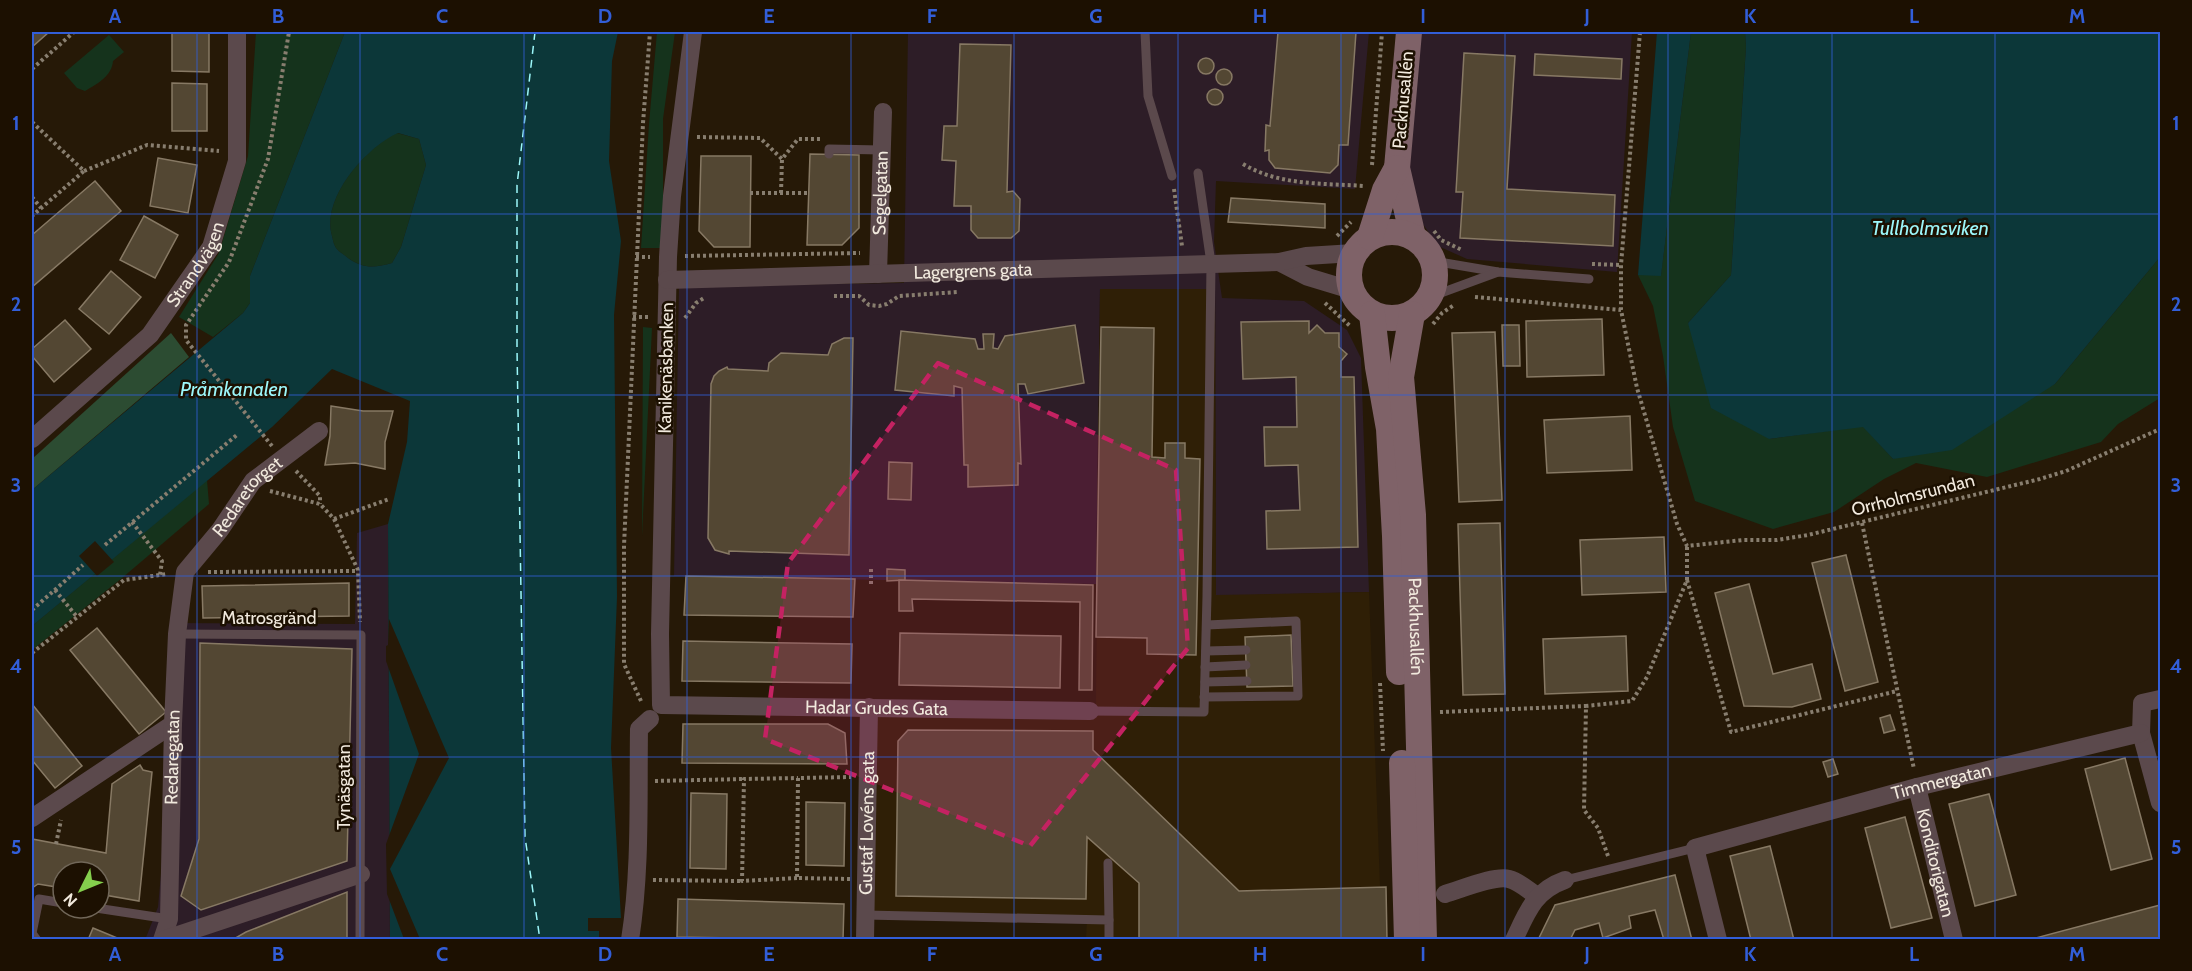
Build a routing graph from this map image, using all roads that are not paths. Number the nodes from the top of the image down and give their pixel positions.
1 (237, 32) edge
2 (693, 32) edge
3 (1145, 32) edge
4 (1409, 32) edge
5 (883, 112) dead end
6 (882, 150) junction
7 (829, 154) dead end
8 (1397, 168) junction
9 (1198, 173) dead end
10 (1172, 176) road end
11 (1413, 237) junction
12 (1362, 245) junction
13 (1433, 261) junction
14 (1279, 262) junction
15 (1211, 263) junction
16 (1498, 272) junction
17 (878, 274) junction
18 (1589, 279) dead end
19 (667, 280) junction
20 (1351, 291) junction
21 (1421, 305) junction
22 (1363, 323) junction
23 (319, 431) dead end
24 (32, 439) edge
25 (185, 572) joint
26 (1207, 625) junction
27 (177, 634) junction
28 (361, 635) joint
29 (1246, 650) dead end
30 (1206, 651) junction
31 (1246, 665) dead end
32 (1205, 667) junction
33 (1247, 681) dead end
34 (1205, 682) junction
35 (1204, 697) junction
36 (2160, 699) edge
37 (869, 707) junction
38 (1090, 711) joint
39 (655, 712) junction
40 (173, 724) junction
41 (2141, 733) junction
42 (1917, 787) junction
43 (2160, 803) edge
44 (32, 818) edge
45 (1695, 848) junction
46 (1108, 863) dead end
47 (361, 874) junction
48 (1565, 880) joint
49 (1445, 894) dead end
50 (1537, 896) junction
51 (51, 901) edge
52 (111, 910) edge
53 (865, 915) junction
54 (169, 920) junction
55 (1109, 920) junction
56 (37, 939) edge
57 (162, 939) edge
58 (360, 939) edge
59 (630, 939) edge
60 (865, 939) edge
61 (1109, 939) edge
62 (1407, 939) edge
63 (1424, 939) edge
64 (1514, 939) edge
65 (1719, 939) edge
66 (1954, 939) edge

1 - 24 street, Strandvägen
2 - 19 street, Kanikenäsbanken
3 - 10 lane
4 - 8 street, Packhusallén
5 - 6 street, Segelgatan
6 - 7 lane
6 - 17 street, Segelgatan
8 - 11 street, Packhusallén
8 - 12 street, Packhusallén
9 - 15 lane
11 - 12 street
11 - 13 street
12 - 14 street, Lagergrens gata
12 - 20 street
13 - 16 lane
13 - 21 street
14 - 15 street, Lagergrens gata
14 - 20 street, Lagergrens gata
15 - 17 street, Lagergrens gata
15 - 26 lane
16 - 18 lane
16 - 21 lane
17 - 19 street, Lagergrens gata
19 - 39 street, Kanikenäsbanken
20 - 22 street
21 - 22 street
21 - 63 street, Packhusallén
22 - 62 street, Packhusallén
23 - 25 street, Redaretorget
25 - 27 street, Redaregatan
26 - 30 lane
26 - 35 lane
27 - 28 lane, Matrosgränd
27 - 40 street, Redaregatan
28 - 47 lane, Tynäsgatan
29 - 30 lane
30 - 32 lane
31 - 32 lane
32 - 34 lane
33 - 34 lane
34 - 35 lane
35 - 38 lane
36 - 41 street
37 - 38 street, Hadar Grudes Gata
37 - 39 street, Hadar Grudes Gata
37 - 53 street, Gustaf Lovéns gata
39 - 59 street
40 - 44 street
40 - 54 street, Redaregatan
41 - 42 street, Timmergatan
41 - 43 street
42 - 45 street, Timmergatan
42 - 66 street, Konditorigatan
45 - 48 lane
45 - 65 street
46 - 55 lane
47 - 57 street
47 - 58 lane, Tynäsgatan
48 - 50 street
49 - 50 street
50 - 64 street
51 - 56 lane
52 - 54 lane
53 - 55 lane
53 - 60 street, Gustaf Lovéns gata
54 - 57 street, Redaregatan
55 - 61 lane

